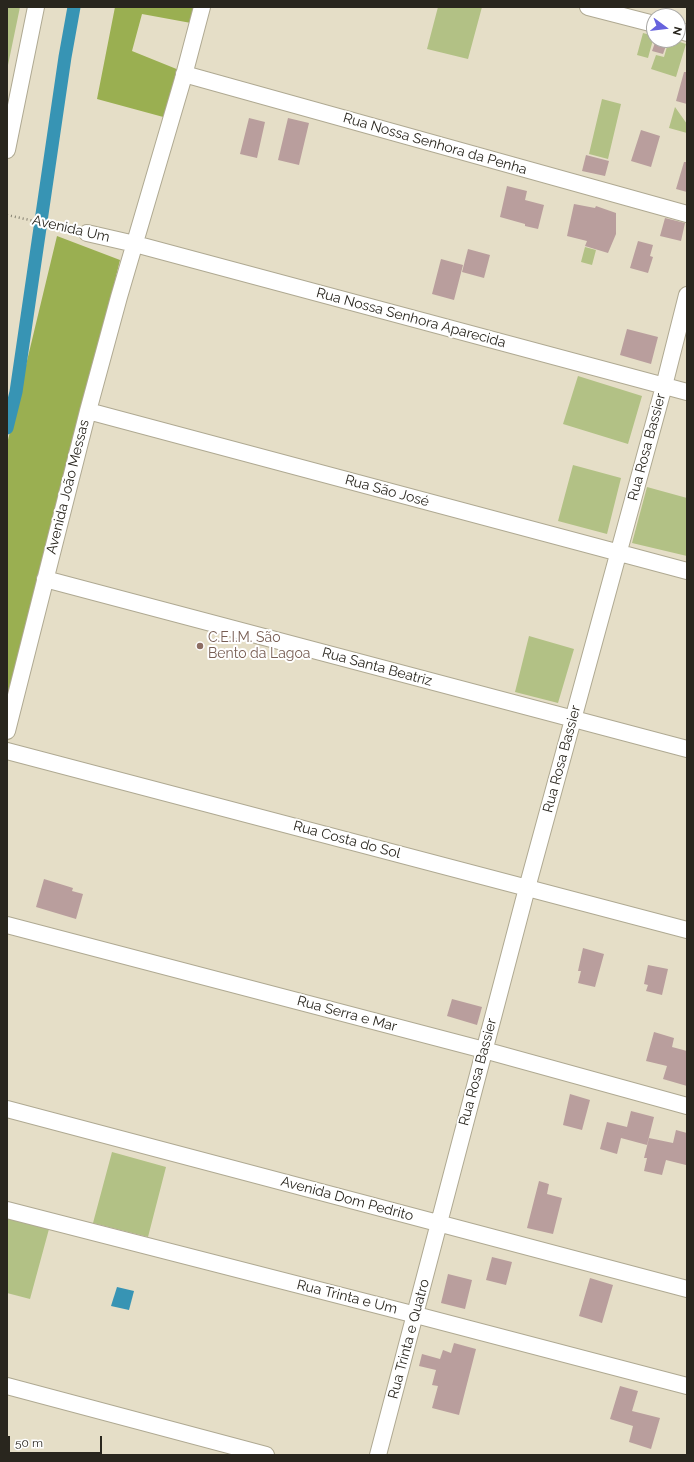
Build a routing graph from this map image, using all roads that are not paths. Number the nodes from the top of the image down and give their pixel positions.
1 (36, 7) edge
2 (202, 7) edge
3 (588, 7) edge
4 (646, 22) edge
5 (184, 74) junction
6 (7, 150) edge
7 (687, 214) edge
8 (87, 233) road end
9 (135, 244) junction
10 (687, 295) edge
11 (664, 386) junction
12 (687, 392) edge
13 (88, 411) junction
14 (618, 552) junction
15 (687, 571) edge
16 (45, 579) junction
17 (573, 719) junction
18 (7, 731) edge
19 (687, 749) edge
20 (7, 751) edge
21 (527, 888) junction
22 (7, 925) edge
23 (687, 930) edge
24 (484, 1050) junction
25 (687, 1106) edge
26 (7, 1109) edge
27 (7, 1210) edge
28 (439, 1223) junction
29 (687, 1289) edge
30 (416, 1315) junction
31 (7, 1386) edge
32 (687, 1386) edge
33 (266, 1455) edge
34 (378, 1455) edge

1 - 6 street
2 - 5 street, Avenida João Messas
3 - 4 street
5 - 7 street, Rua Nossa Senhora da Penha
5 - 9 street, Avenida João Messas
8 - 9 street, Avenida Um
9 - 11 street, Rua Nossa Senhora Aparecida
9 - 13 street, Avenida João Messas
10 - 11 street, Rua Rosa Bassier
11 - 12 street, Rua Nossa Senhora Aparecida
11 - 14 street, Rua Rosa Bassier
13 - 14 street, Rua São José
13 - 16 street, Avenida João Messas
14 - 15 street, Rua São José
14 - 17 street, Rua Rosa Bassier
16 - 17 street, Rua Santa Beatriz
16 - 18 street, Avenida João Messas
17 - 19 street, Rua Santa Beatriz
17 - 21 street, Rua Rosa Bassier
20 - 21 street, Rua Costa do Sol
21 - 23 street, Rua Costa do Sol
21 - 24 street, Rua Rosa Bassier
22 - 24 street, Rua Serra e Mar
24 - 25 street, Rua Serra e Mar
24 - 28 street, Rua Rosa Bassier
26 - 28 street, Avenida Dom Pedrito
27 - 30 street, Rua Trinta e Um
28 - 29 street, Avenida Dom Pedrito
28 - 30 street, Rua Trinta e Quatro
30 - 32 street, Rua Trinta e Um
30 - 34 street, Rua Trinta e Quatro
31 - 33 street

